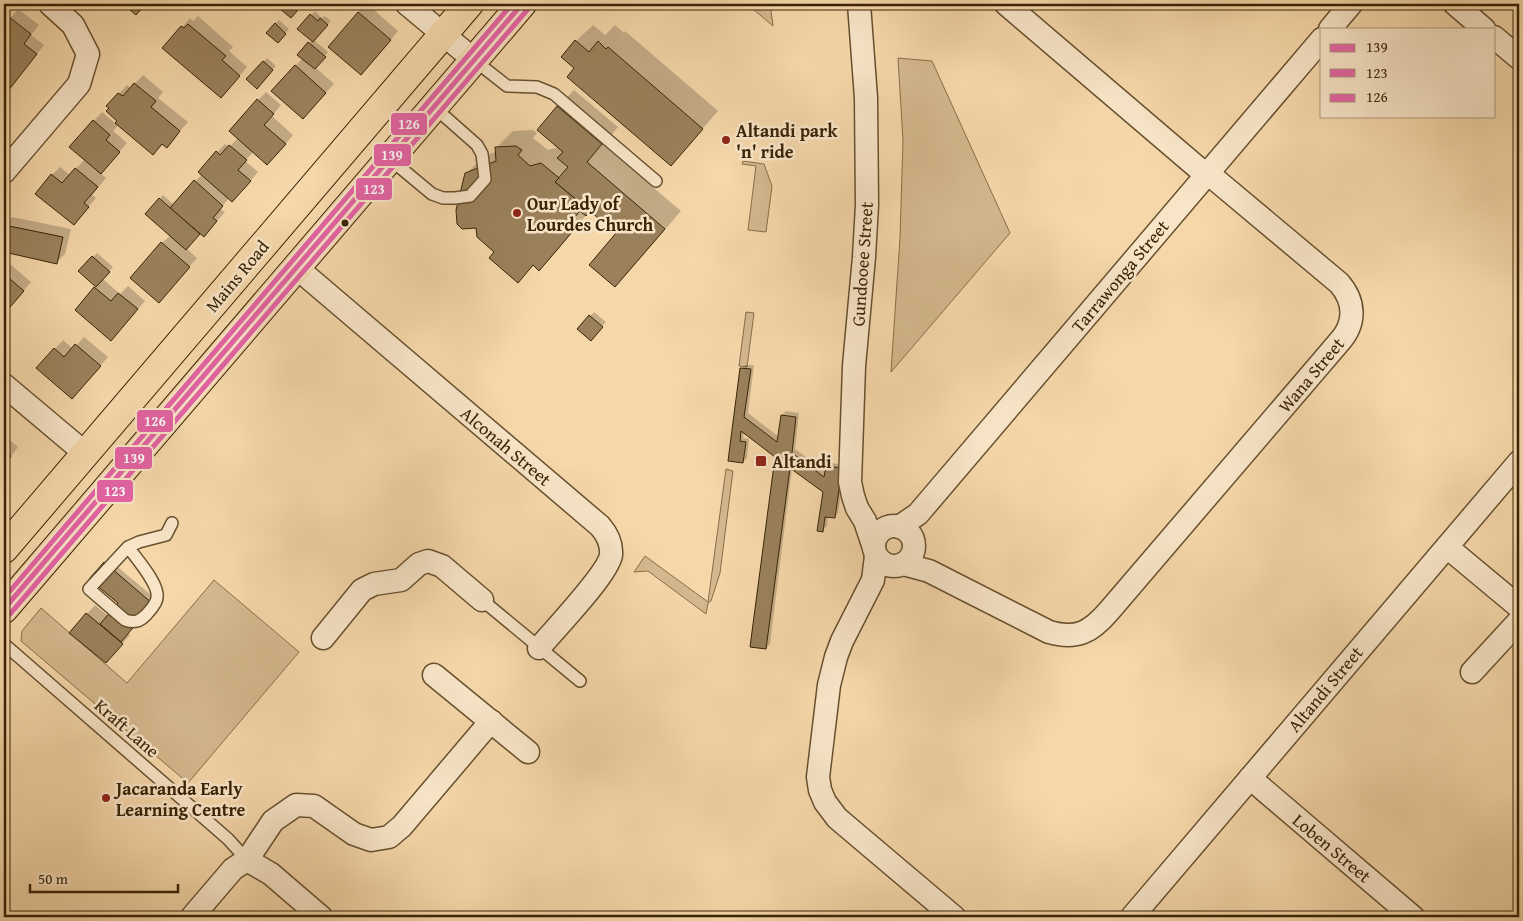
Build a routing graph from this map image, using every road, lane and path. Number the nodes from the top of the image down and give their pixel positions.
1 (50, 4) edge
2 (406, 4) edge
3 (469, 4) edge
4 (522, 4) edge
5 (859, 4) edge
6 (1006, 4) edge
7 (1351, 4) edge
8 (1455, 4) edge
9 (1331, 28) edge
10 (1483, 28) edge
11 (443, 34) junction
12 (1496, 39) edge
13 (1320, 41) edge
14 (1519, 58) edge
15 (474, 60) junction
16 (434, 107) junction
17 (390, 159) junction
18 (4, 172) edge
19 (1207, 174) junction
20 (656, 181) dead end
21 (297, 268) junction
22 (4, 385) edge
23 (86, 454) junction
24 (1519, 462) edge
25 (172, 523) dead end
26 (896, 542) junction
27 (1447, 546) junction
28 (128, 547) junction
29 (4, 549) edge
30 (875, 552) junction
31 (873, 580) junction
32 (482, 600) joint
33 (1519, 607) edge
34 (4, 610) edge
35 (1519, 621) edge
36 (323, 638) dead end
37 (4, 644) edge
38 (539, 648) junction
39 (1472, 672) dead end
40 (434, 675) dead end
41 (580, 681) dead end
42 (490, 721) junction
43 (528, 752) dead end
44 (1250, 778) junction
45 (247, 860) junction
46 (192, 917) edge
47 (321, 917) edge
48 (954, 917) edge
49 (1132, 917) edge
50 (1413, 917) edge

1 - 18 street
2 - 11 street
3 - 11 main road, Mains Road
4 - 15 main road
5 - 26 street, Gundooee Street
6 - 19 street, Wana Street
7 - 9 street
8 - 10 street
11 - 15 street
11 - 23 main road, Mains Road
12 - 14 street
13 - 19 street, Tarrawonga Street
15 - 16 main road
15 - 20 lane
16 - 17 main road
16 - 17 lane
17 - 21 main road
19 - 26 street, Tarrawonga Street
19 - 26 street, Wana Street
21 - 34 main road
21 - 38 street, Alconah Street
22 - 23 street
23 - 29 main road, Mains Road
24 - 27 street, Altandi Street
25 - 28 lane
26 - 30 street, Gundooee Street
26 - 30 street
26 - 31 street
27 - 33 street
27 - 44 street, Altandi Street
28 - 28 lane
30 - 31 street, Gundooee Street
31 - 48 street, Gundooee Street
32 - 36 street
32 - 38 lane
35 - 39 street
37 - 45 lane, Kraft Lane
38 - 41 lane
40 - 42 street
42 - 43 street
42 - 45 street
44 - 49 street, Altandi Street
44 - 50 street, Loben Street
45 - 46 street
45 - 47 street

